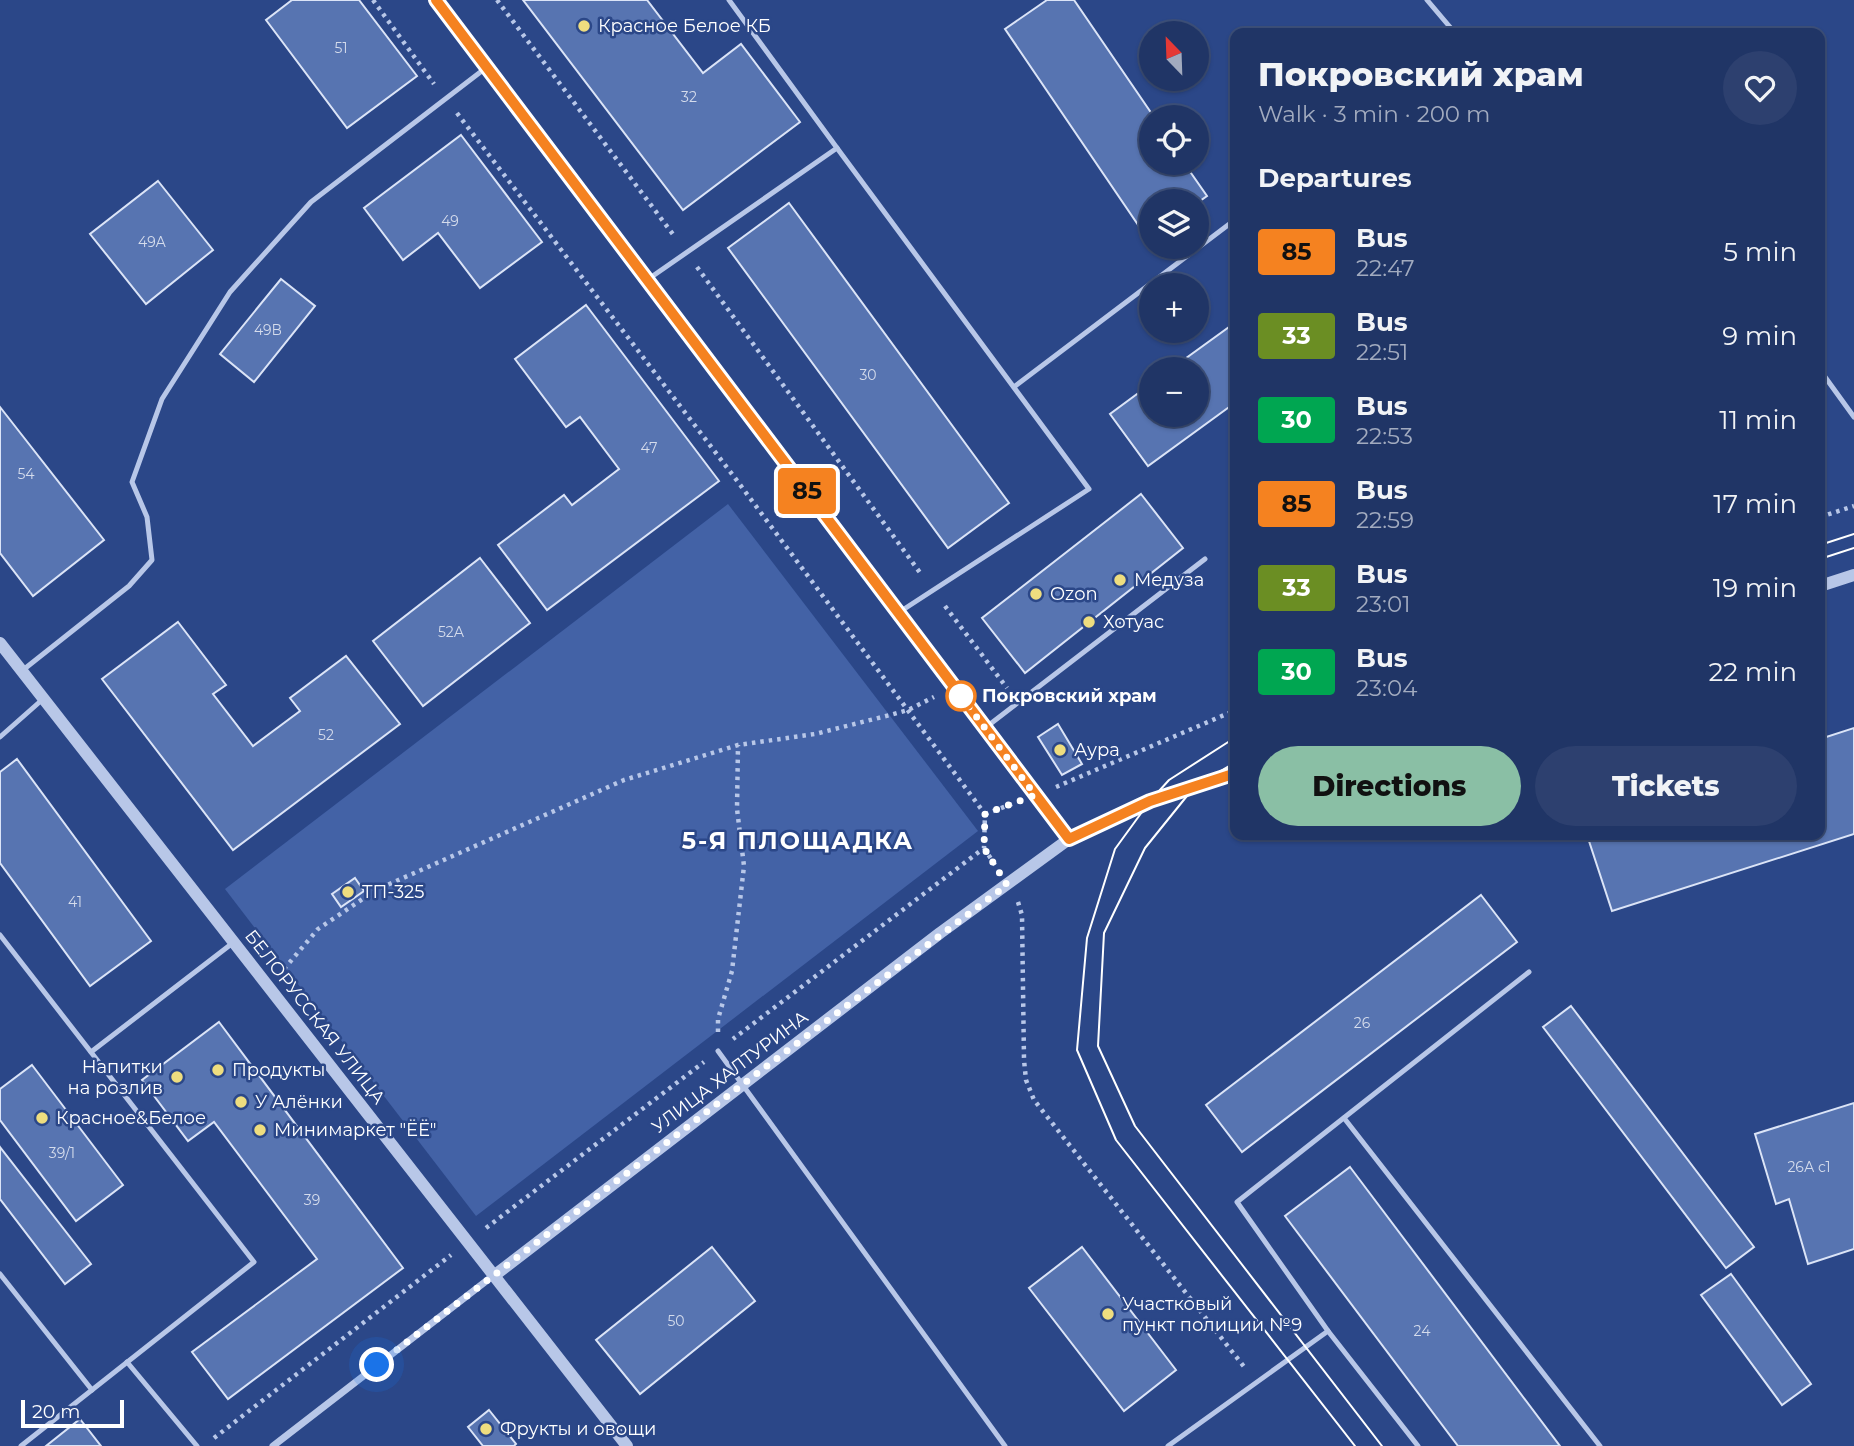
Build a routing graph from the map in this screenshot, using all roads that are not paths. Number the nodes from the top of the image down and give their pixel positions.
1 (436, 0) edge
2 (729, 0) edge
3 (1427, 0) edge
4 (1451, 28) edge
5 (486, 67) junction
6 (837, 148) junction
7 (1230, 224) edge
8 (647, 280) junction
9 (1825, 377) edge
10 (1014, 387) junction
11 (1854, 417) edge
12 (1205, 559) dead end
13 (1854, 575) edge
14 (1825, 584) edge
15 (898, 612) junction
16 (0, 643) edge
17 (23, 671) junction
18 (43, 699) junction
19 (985, 728) junction
20 (0, 737) edge
21 (1230, 775) edge
22 (1069, 839) junction
23 (0, 935) edge
24 (233, 942) junction
25 (1529, 972) dead end
26 (718, 1051) road end
27 (91, 1052) junction
28 (743, 1084) junction
29 (1344, 1118) junction
30 (0, 1274) edge
31 (495, 1275) junction
32 (1328, 1331) junction
33 (127, 1362) junction
34 (92, 1390) junction
35 (21, 1446) edge
36 (197, 1446) edge
37 (273, 1446) edge
38 (627, 1446) edge
39 (1005, 1446) edge
40 (1168, 1446) edge
41 (1418, 1446) edge
42 (1600, 1446) edge

1 - 5 street
2 - 6 lane
3 - 4 lane
5 - 8 street
5 - 17 lane
6 - 8 lane
6 - 10 lane
7 - 10 lane
8 - 15 street
9 - 11 lane
10 - 15 lane
12 - 19 lane
13 - 14 street
15 - 19 street
16 - 17 street, БЕЛОРУССКАЯ УЛИЦА
17 - 18 street, БЕЛОРУССКАЯ УЛИЦА
18 - 20 lane
18 - 24 street, БЕЛОРУССКАЯ УЛИЦА
19 - 22 street
21 - 22 street, УЛИЦА ХАЛТУРИНА
22 - 28 street, УЛИЦА ХАЛТУРИНА
23 - 27 lane
24 - 27 lane
24 - 31 street, БЕЛОРУССКАЯ УЛИЦА
25 - 29 lane
26 - 28 lane
27 - 33 lane
28 - 31 street, УЛИЦА ХАЛТУРИНА
28 - 39 lane
29 - 32 lane
29 - 42 lane
30 - 34 lane
31 - 37 street, УЛИЦА ХАЛТУРИНА
31 - 38 street, БЕЛОРУССКАЯ УЛИЦА
32 - 40 lane
32 - 41 lane
33 - 34 lane
33 - 36 lane
34 - 35 lane

